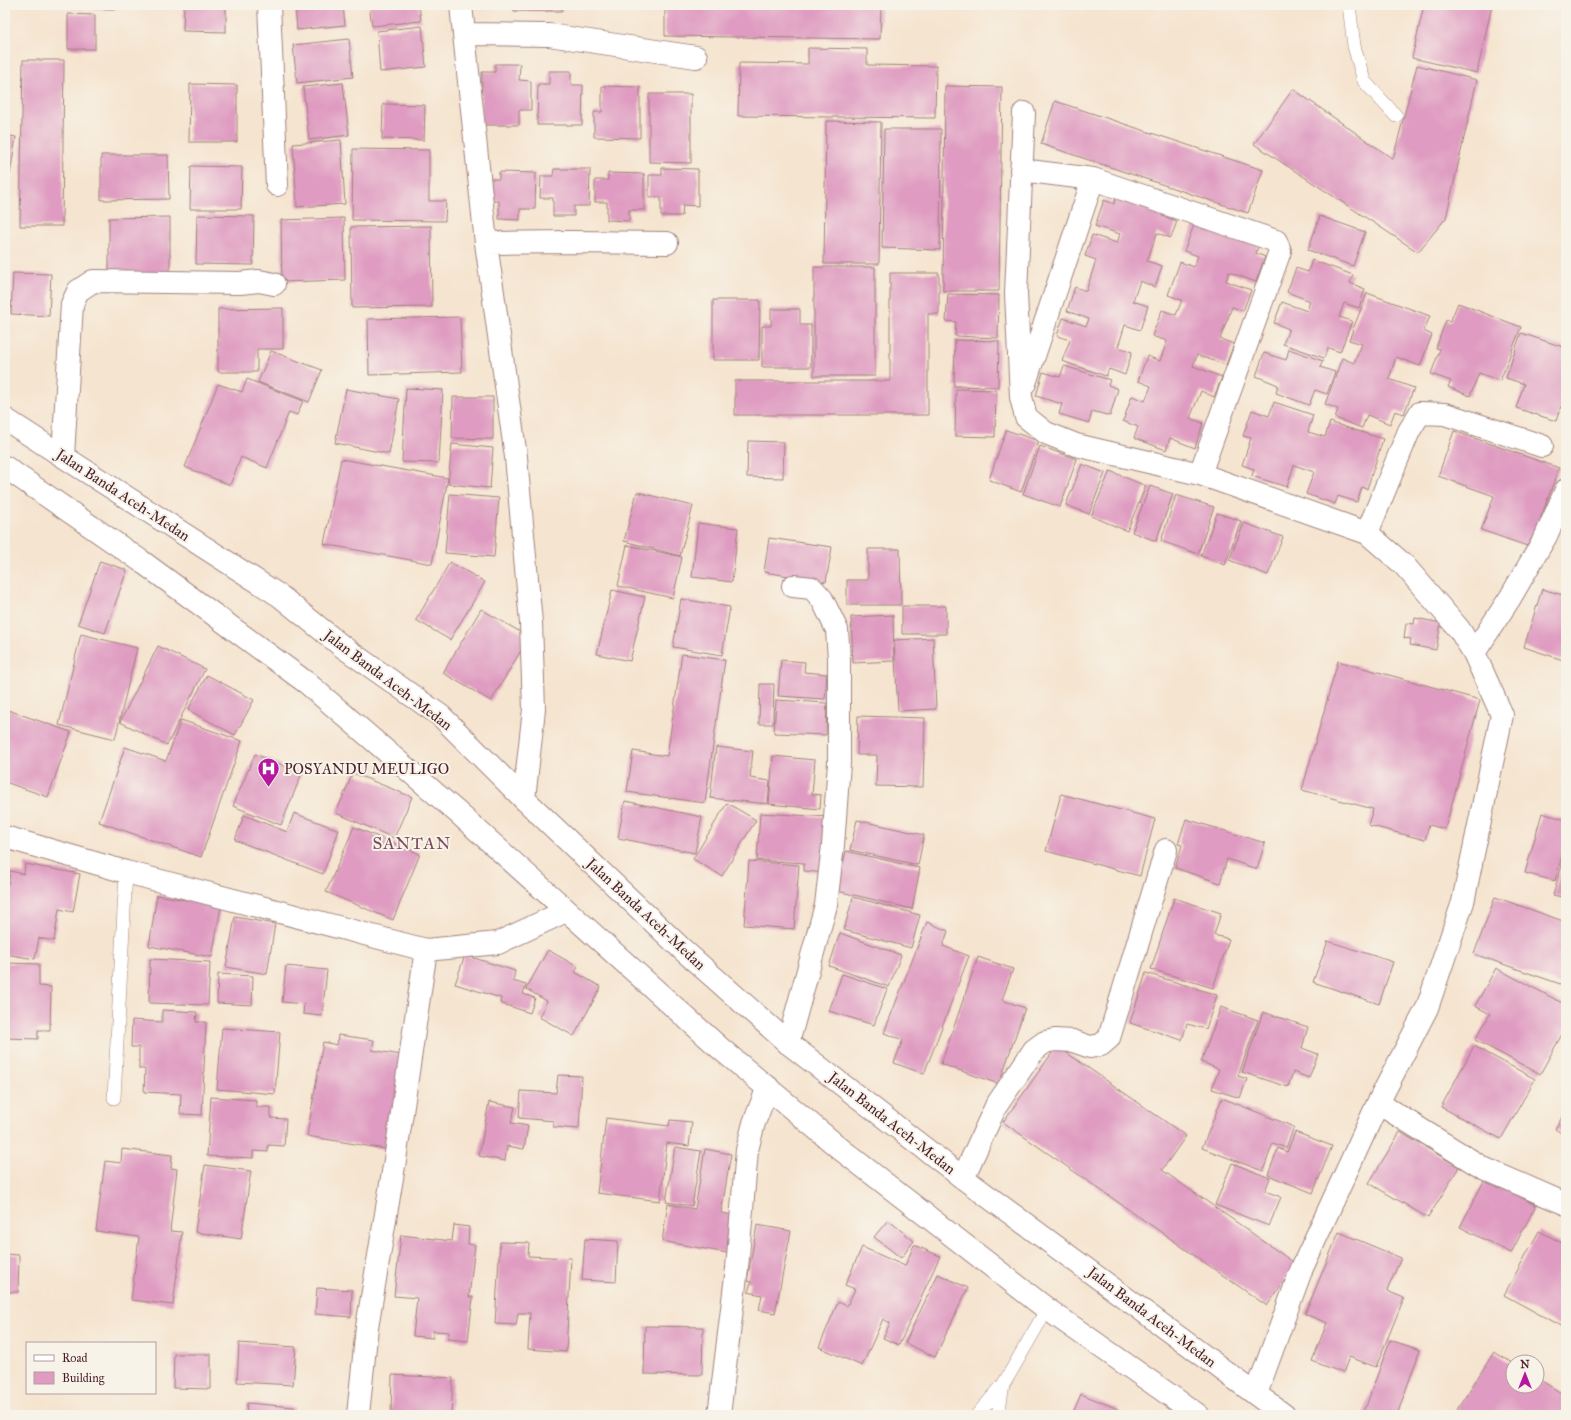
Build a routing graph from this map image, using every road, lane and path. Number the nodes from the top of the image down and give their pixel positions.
1 (269, 5) edge
2 (461, 5) edge
3 (1349, 5) edge
4 (464, 34) junction
5 (696, 57) dead end
6 (1024, 113) dead end
7 (1396, 116) dead end
8 (1021, 170) junction
9 (1093, 179) junction
10 (277, 185) dead end
11 (486, 243) junction
12 (667, 243) dead end
13 (274, 284) dead end
14 (1021, 397) junction
15 (5, 419) edge
16 (1542, 446) dead end
17 (63, 456) junction
18 (5, 467) edge
19 (1200, 474) junction
20 (1566, 490) edge
21 (1366, 533) junction
22 (793, 586) dead end
23 (1474, 653) junction
24 (524, 799) junction
25 (5, 837) edge
26 (1166, 850) dead end
27 (126, 872) junction
28 (566, 911) junction
29 (426, 950) junction
30 (788, 1043) junction
31 (768, 1087) junction
32 (114, 1098) dead end
33 (1378, 1103) junction
34 (963, 1178) junction
35 (1566, 1204) edge
36 (1048, 1309) junction
37 (1002, 1385) junction
38 (1256, 1394) junction
39 (358, 1415) edge
40 (719, 1415) edge
41 (977, 1415) edge
42 (998, 1415) edge
43 (1198, 1415) edge
44 (1284, 1415) edge

1 - 10 main road
2 - 4 main road
3 - 7 lane
4 - 5 main road
4 - 11 main road
6 - 8 main road
8 - 9 main road
8 - 14 main road
9 - 14 main road
9 - 19 main road
11 - 12 main road
11 - 24 main road
13 - 17 main road
14 - 19 main road
15 - 17 main road, Jalan Banda Aceh-Medan
16 - 21 main road
17 - 24 main road, Jalan Banda Aceh-Medan
18 - 28 main road
19 - 21 main road
20 - 23 main road
21 - 23 main road
22 - 30 main road
23 - 33 main road
24 - 30 main road, Jalan Banda Aceh-Medan
25 - 27 main road
26 - 34 main road
27 - 29 main road
27 - 32 lane
28 - 29 main road
28 - 31 main road
29 - 39 main road
30 - 34 main road, Jalan Banda Aceh-Medan
31 - 36 main road
31 - 40 main road
33 - 35 main road
33 - 38 main road
34 - 38 main road, Jalan Banda Aceh-Medan
36 - 37 lane
36 - 43 main road
37 - 41 lane
37 - 42 lane
38 - 44 main road, Jalan Banda Aceh-Medan

